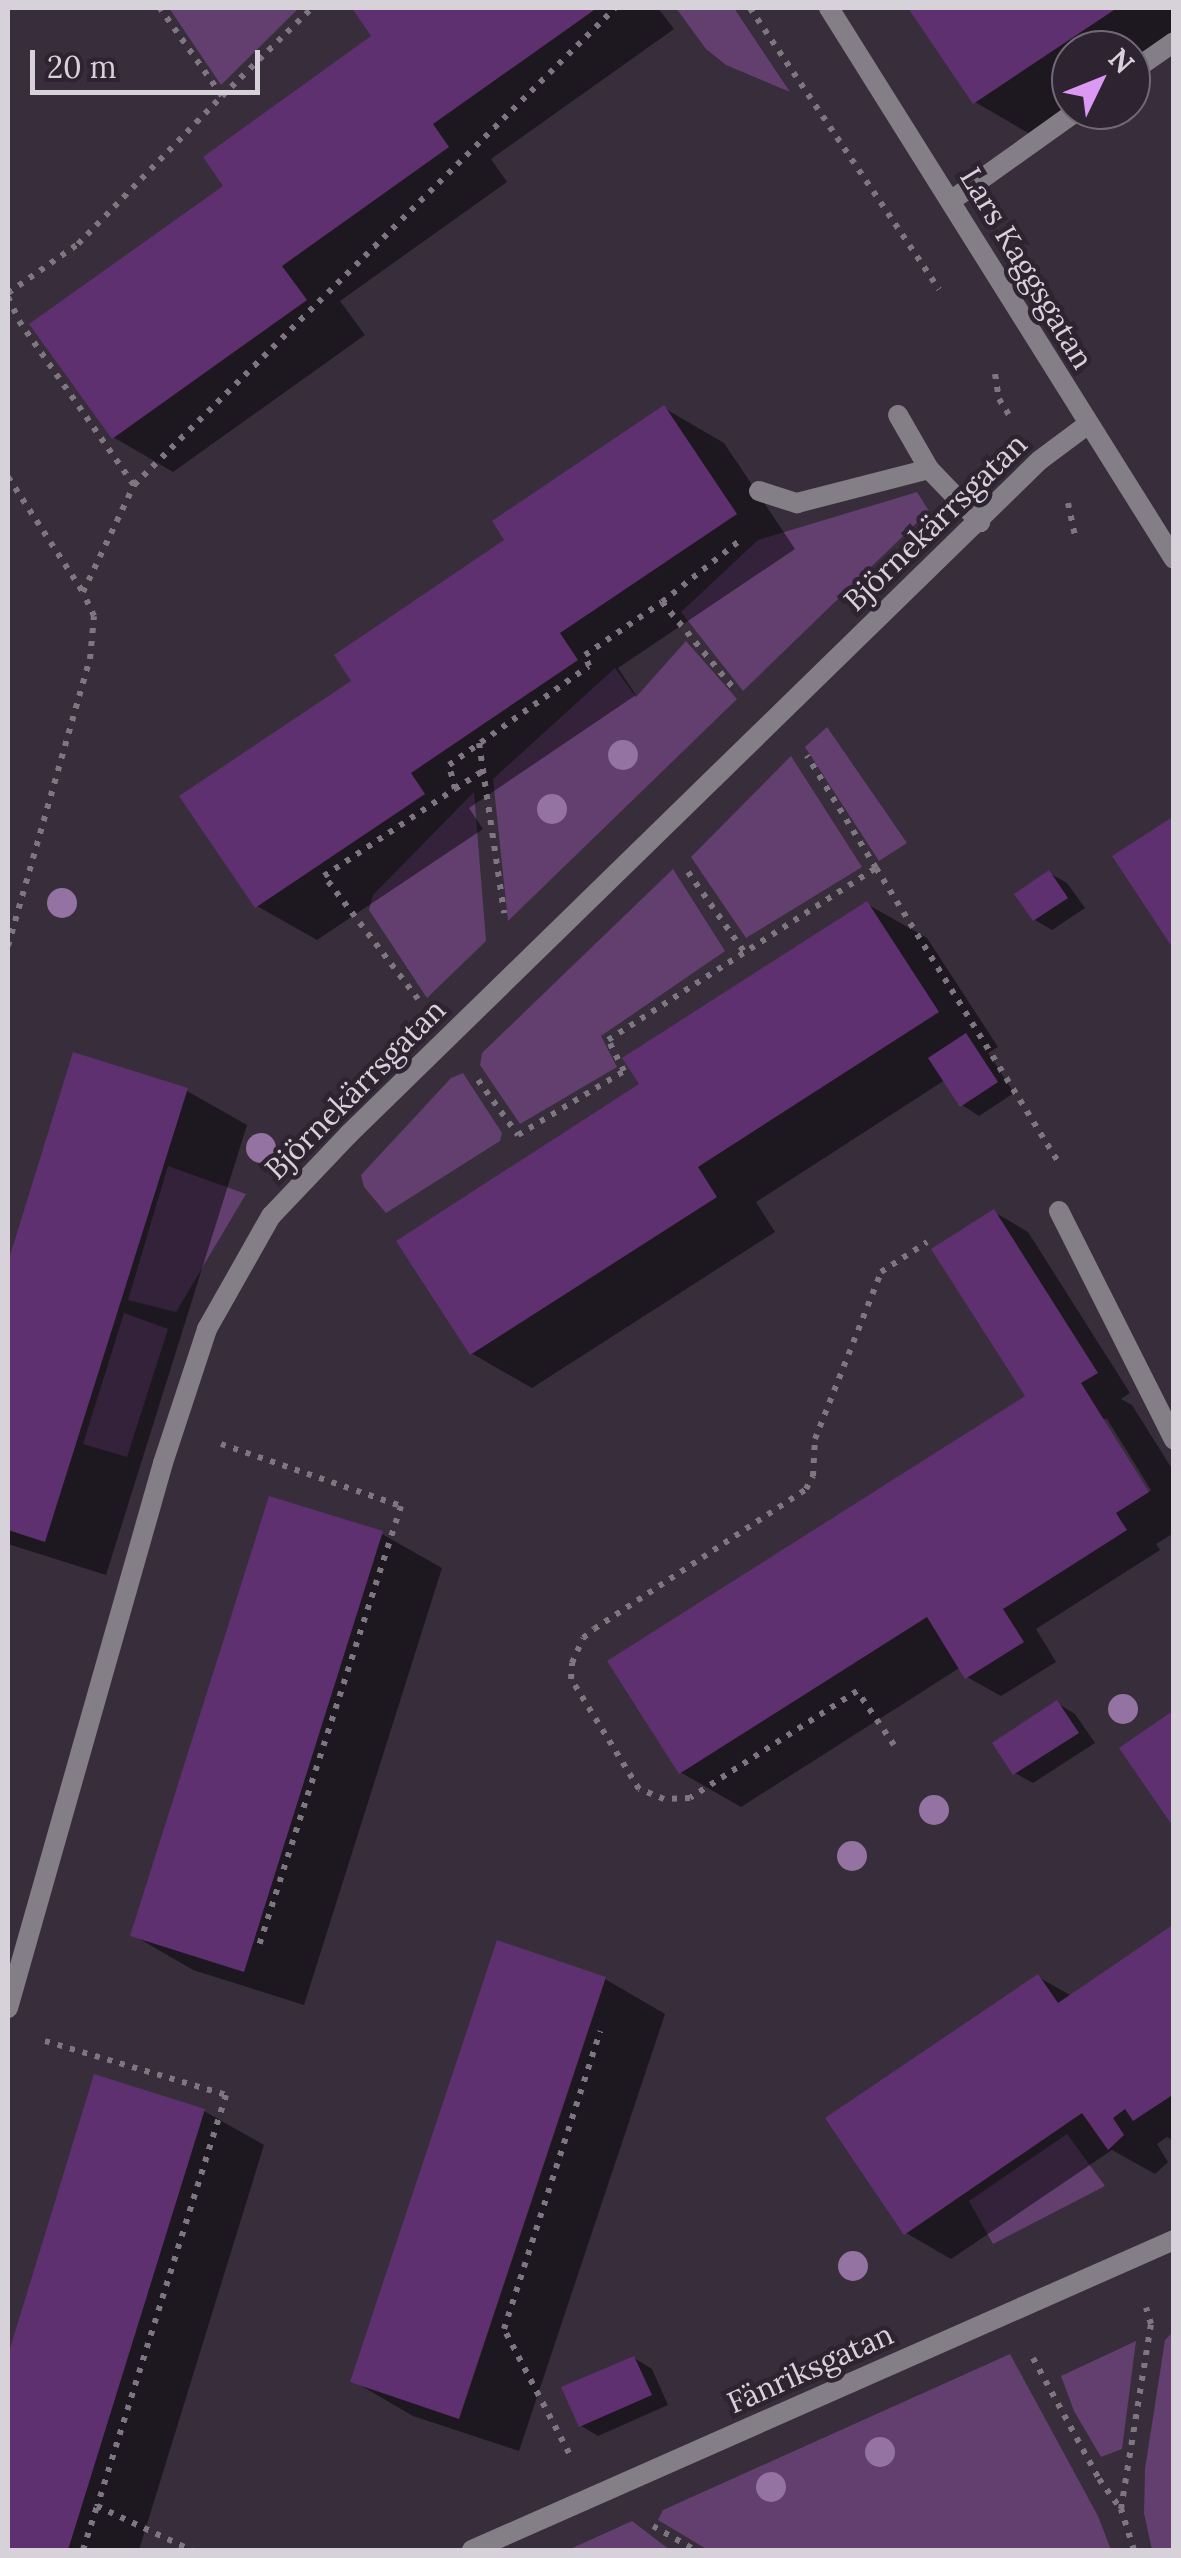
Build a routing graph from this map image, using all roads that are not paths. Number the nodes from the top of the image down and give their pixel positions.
1 (829, 8) edge
2 (1174, 42) edge
3 (1151, 58) edge
4 (1051, 129) edge
5 (952, 200) junction
6 (898, 415) dead end
7 (1087, 424) junction
8 (929, 469) junction
9 (759, 491) dead end
10 (980, 522) junction
11 (1174, 560) edge
12 (1059, 1211) road end
13 (1174, 1440) edge
14 (8, 2008) edge
15 (1174, 2240) edge
16 (472, 2550) edge

1 - 5 street, Lars Kaggsgatan
2 - 3 street
4 - 5 street
5 - 7 street, Lars Kaggsgatan
6 - 8 street
7 - 10 street, Björnekärrsgatan
7 - 11 street, Lars Kaggsgatan
8 - 9 street
8 - 10 street
10 - 14 street, Björnekärrsgatan
12 - 13 street
15 - 16 street, Fänriksgatan

